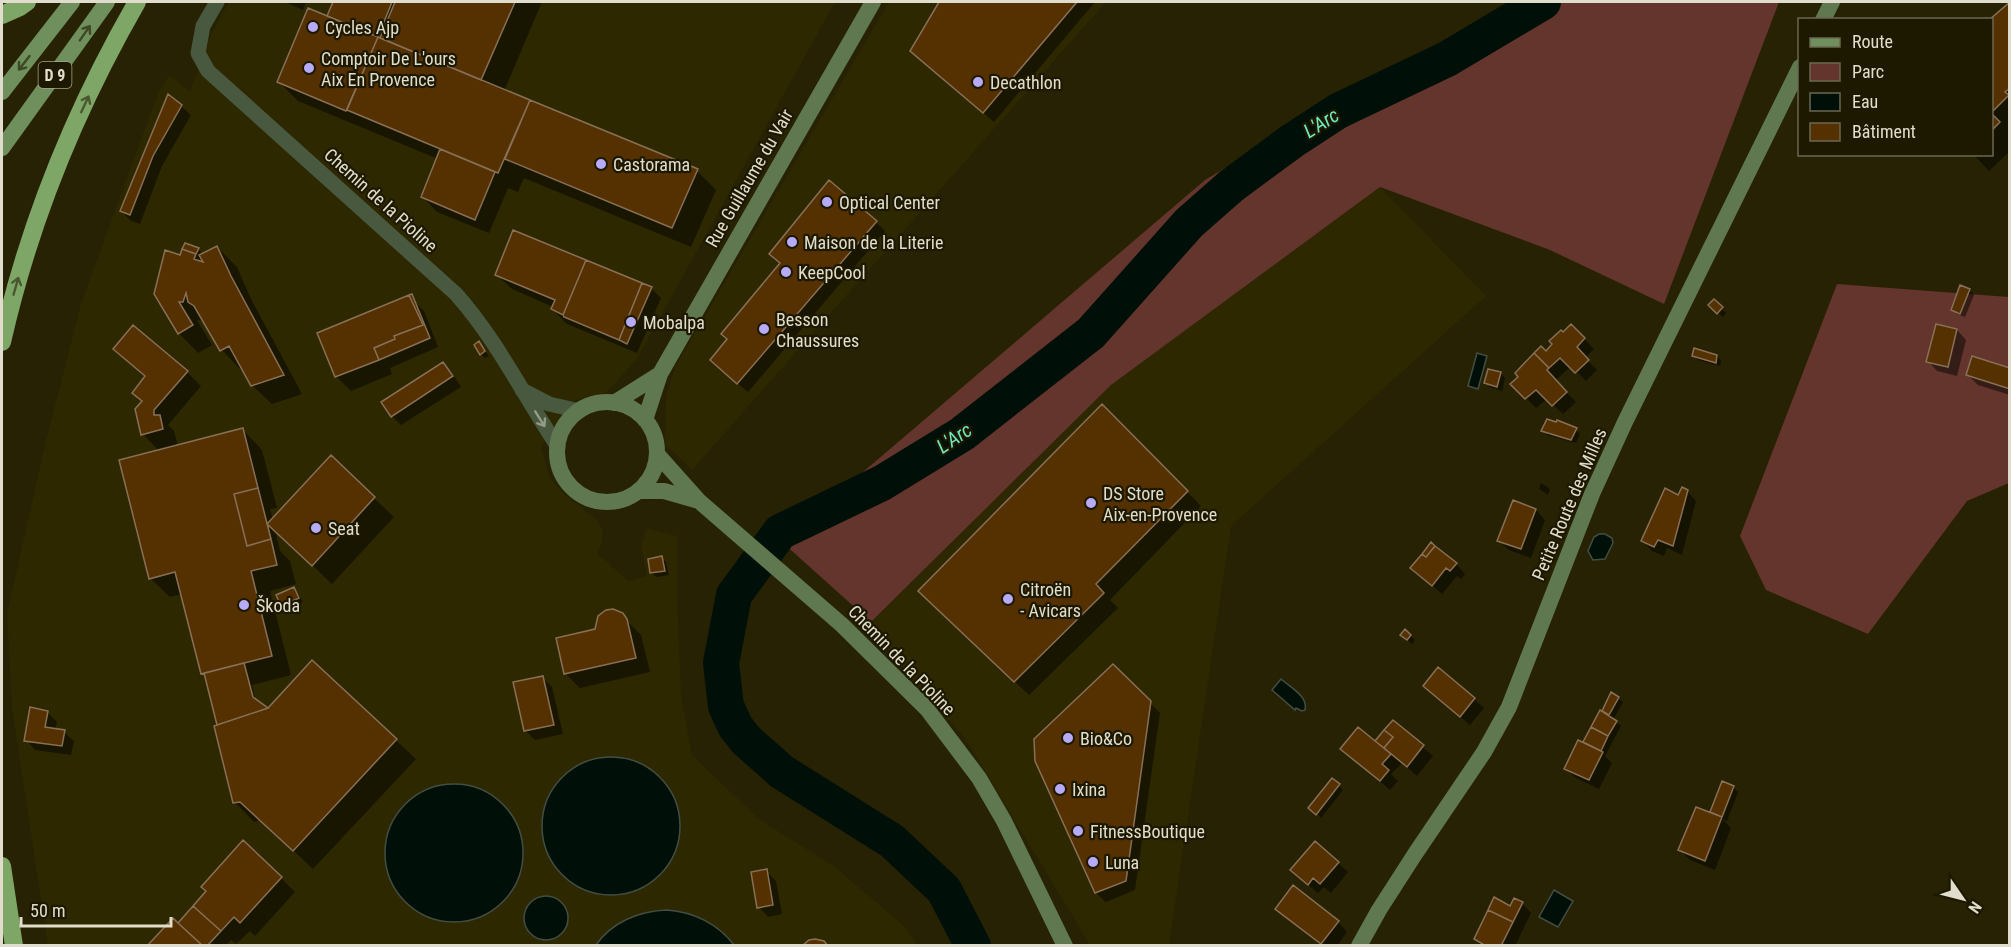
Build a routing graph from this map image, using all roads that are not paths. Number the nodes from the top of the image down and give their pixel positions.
1 (27, 2) edge
2 (72, 2) edge
3 (107, 2) edge
4 (137, 2) edge
5 (217, 2) edge
6 (873, 2) edge
7 (1832, 2) edge
8 (2, 15) edge
9 (1824, 18) edge
10 (1798, 71) edge
11 (2, 92) edge
12 (2, 148) edge
13 (2, 342) edge
14 (660, 374) junction
15 (522, 390) junction
16 (614, 403) junction
17 (580, 411) junction
18 (645, 420) junction
19 (558, 447) junction
20 (657, 454) junction
21 (639, 491) junction
22 (703, 504) junction
23 (2, 866) edge
24 (14, 945) edge
25 (1065, 945) edge
26 (1359, 945) edge

1 - 8 highway
2 -> 11 main road, D 9
12 -> 3 main road, D 9
13 -> 4 highway
5 - 15 street, Chemin de la Pioline
6 - 14 main road, Rue Guillaume du Vair
7 - 9 main road
10 - 26 main road, Petite Route des Milles
14 - 16 main road, Rue Guillaume du Vair
14 - 18 main road, Rue Guillaume du Vair
15 - 17 street
15 -> 19 street, Chemin de la Pioline
16 - 17 main road
16 - 18 main road
17 - 19 main road
18 - 20 main road
19 - 21 main road
20 - 21 main road
20 - 22 main road, Chemin de la Pioline
21 - 22 main road, Chemin de la Pioline
22 - 25 main road, Chemin de la Pioline
23 - 24 highway

